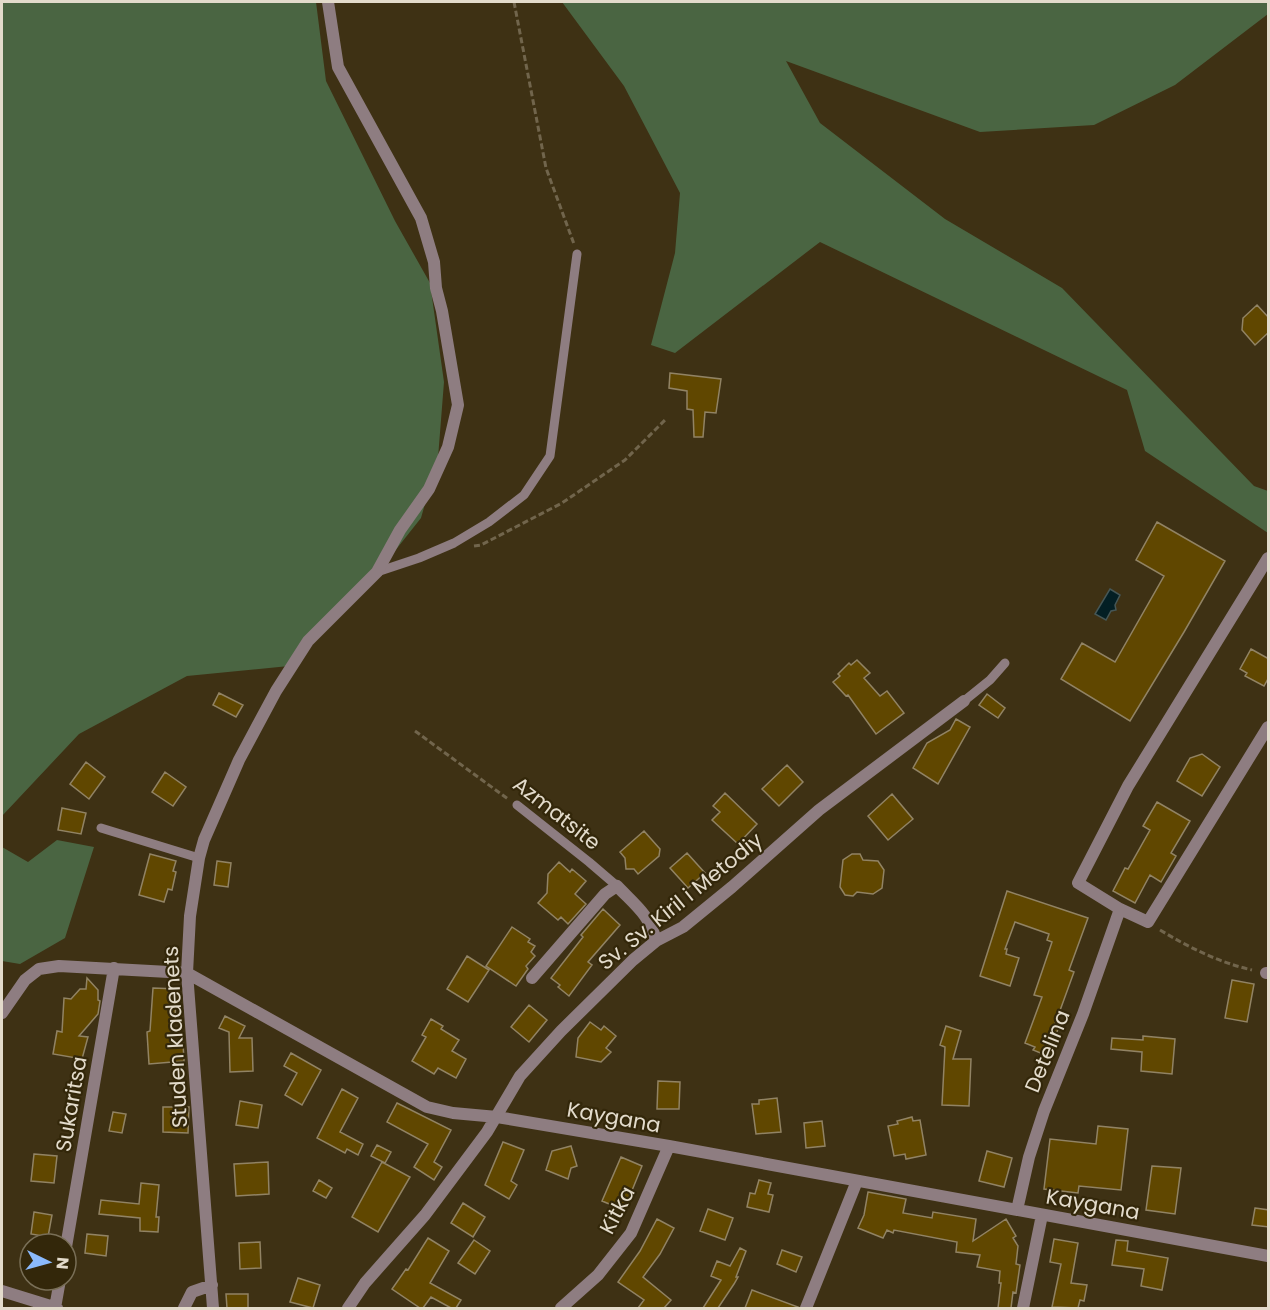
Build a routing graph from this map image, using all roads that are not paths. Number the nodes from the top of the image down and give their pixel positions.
1 (328, 2) edge
2 (577, 254) road end
3 (1269, 558) edge
4 (378, 572) junction
5 (1005, 663) dead end
6 (964, 701) joint
7 (1269, 728) edge
8 (517, 805) road end
9 (101, 828) dead end
10 (199, 858) junction
11 (616, 886) junction
12 (1120, 909) junction
13 (656, 941) junction
14 (114, 968) junction
15 (187, 973) junction
16 (532, 978) dead end
17 (2, 1013) edge
18 (497, 1117) junction
19 (669, 1146) junction
20 (857, 1181) junction
21 (1017, 1210) junction
22 (1042, 1215) junction
23 (68, 1232) edge
24 (1269, 1256) edge
25 (212, 1285) junction
26 (2, 1291) edge
27 (58, 1292) edge
28 (56, 1308) edge
29 (184, 1308) edge
30 (213, 1308) edge
31 (348, 1308) edge
32 (561, 1308) edge
33 (806, 1308) edge
34 (1023, 1308) edge

1 - 4 street, Studen kladenets
2 - 4 lane
3 - 12 street
4 - 10 street, Studen kladenets
5 - 6 lane
6 - 13 street, Sv. Sv. Kiril i Metodiy
7 - 12 street
8 - 11 lane, Azmatsite
9 - 10 lane
10 - 15 street, Studen kladenets
11 - 13 street, Azmatsite
11 - 16 street
12 - 21 street, Detelina
13 - 18 street, Sv. Sv. Kiril i Metodiy
14 - 15 street, Kaygana
14 - 17 street, Kaygana
14 - 23 street, Sukaritsa
15 - 18 street, Kaygana
15 - 25 street, Studen kladenets
18 - 19 street, Kaygana
18 - 31 street, Sv. Sv. Kiril i Metodiy
19 - 20 street, Kaygana
19 - 32 street, Kitka
20 - 21 street, Kaygana
20 - 33 street
21 - 22 street, Kaygana
22 - 24 street, Kaygana
22 - 34 street
25 - 29 street
25 - 30 street, Studen kladenets
26 - 28 street
27 - 28 street

